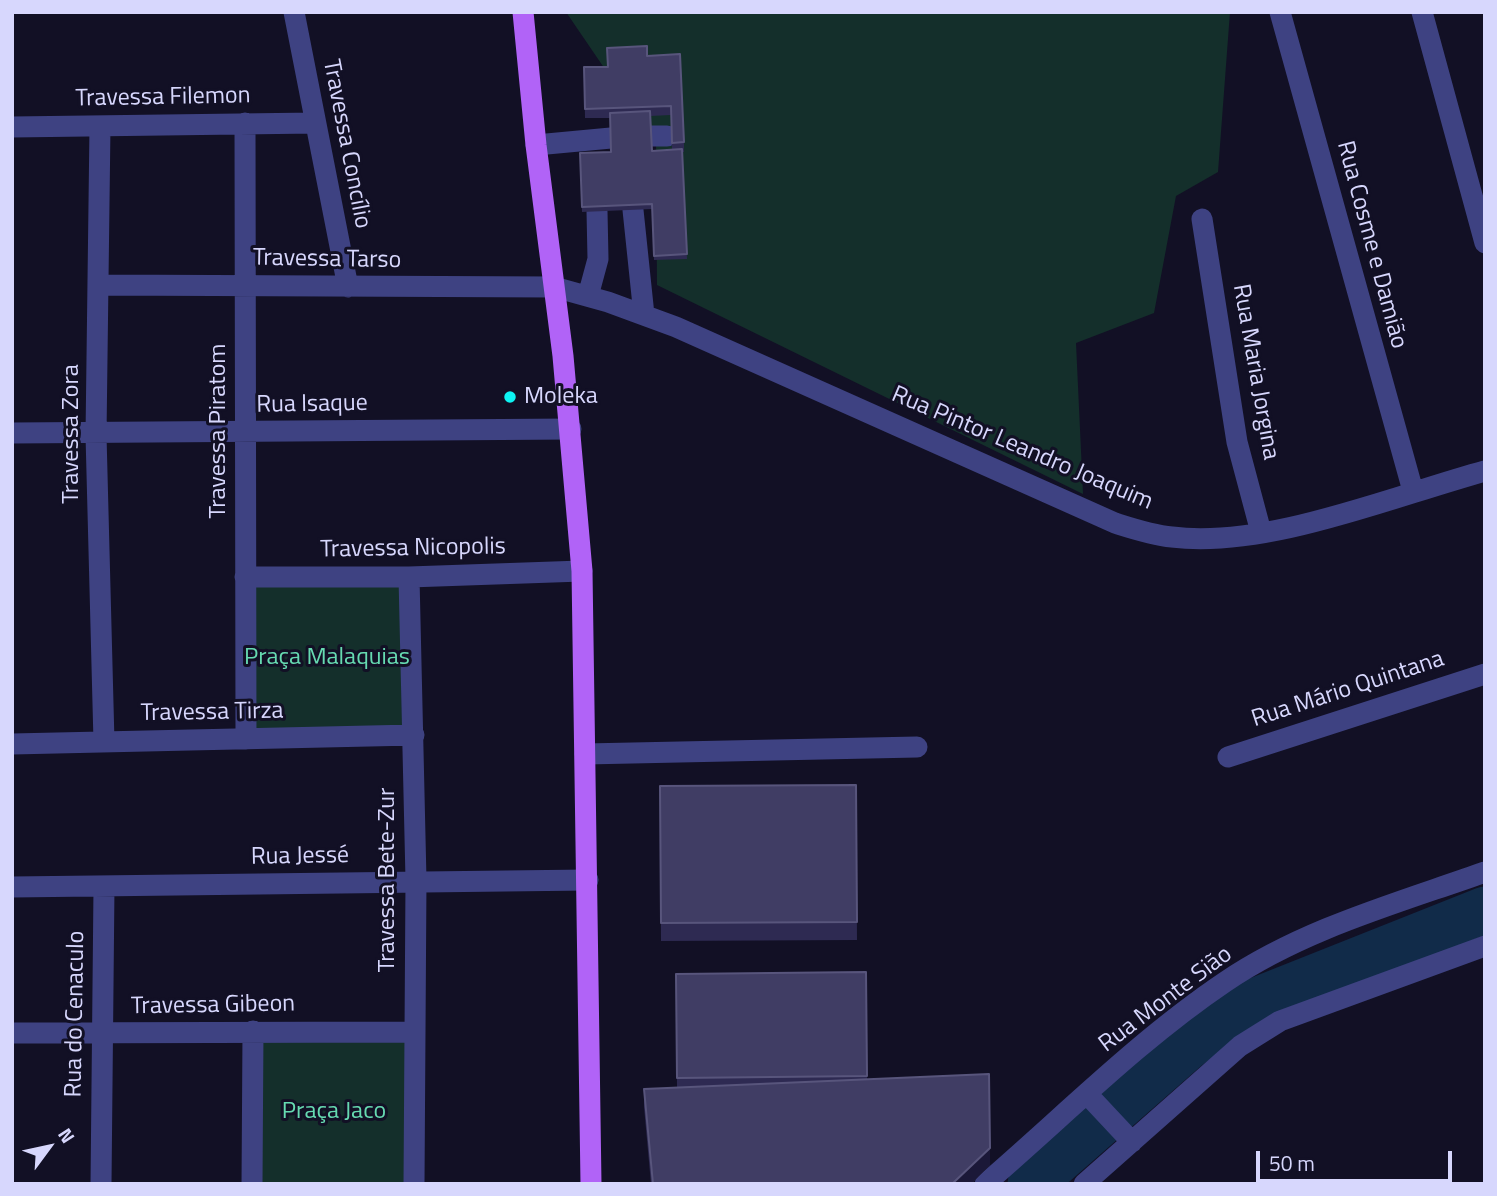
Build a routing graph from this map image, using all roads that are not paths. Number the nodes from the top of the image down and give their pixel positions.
1 (294, 12) edge
2 (523, 12) edge
3 (1280, 12) edge
4 (1422, 12) edge
5 (246, 123) junction
6 (315, 123) junction
7 (100, 126) junction
8 (12, 127) edge
9 (536, 145) junction
10 (598, 145) dead end
11 (633, 210) edge
12 (597, 212) edge
13 (1202, 219) dead end
14 (1485, 243) edge
15 (99, 285) junction
16 (246, 285) junction
17 (348, 287) junction
18 (554, 287) junction
19 (588, 296) junction
20 (644, 316) junction
21 (571, 429) junction
22 (245, 432) junction
23 (12, 433) edge
24 (96, 435) junction
25 (1485, 471) edge
26 (1413, 491) junction
27 (1261, 532) junction
28 (582, 571) junction
29 (409, 577) junction
30 (245, 578) junction
31 (1485, 674) edge
32 (414, 735) junction
33 (246, 739) junction
34 (104, 742) junction
35 (12, 744) edge
36 (917, 747) dead end
37 (585, 754) junction
38 (1228, 757) dead end
39 (1485, 872) edge
40 (416, 880) junction
41 (588, 880) junction
42 (12, 887) edge
43 (104, 887) junction
44 (1485, 946) edge
45 (253, 1031) junction
46 (414, 1032) junction
47 (12, 1033) edge
48 (102, 1033) junction
49 (1093, 1101) junction
50 (1132, 1142) junction
51 (101, 1184) edge
52 (252, 1184) edge
53 (414, 1184) edge
54 (591, 1184) edge
55 (985, 1184) edge
56 (1084, 1184) edge

1 - 6 street, Travessa Concílio
2 - 9 main road
3 - 26 street, Rua Cosme e Damião
4 - 14 street
5 - 6 street, Travessa Filemon
5 - 7 street, Travessa Filemon
5 - 16 street, Travessa Piratom
6 - 17 street, Travessa Concílio
7 - 8 street, Travessa Filemon
7 - 15 street, Travessa Zora
9 - 10 street
9 - 18 main road
11 - 20 street
12 - 19 street
13 - 27 street, Rua Maria Jorgina
15 - 16 street, Travessa Tarso
15 - 24 street, Travessa Zora
16 - 17 street, Travessa Tarso
16 - 22 street, Travessa Piratom
17 - 18 street, Travessa Tarso
18 - 19 street, Rua Pintor Leandro Joaquim
18 - 21 main road
19 - 20 street, Rua Pintor Leandro Joaquim
20 - 27 street, Rua Pintor Leandro Joaquim
21 - 22 street, Rua Isaque
21 - 28 main road
22 - 24 street, Rua Isaque
22 - 30 street, Travessa Piratom
23 - 24 street, Rua Isaque
24 - 34 street, Travessa Zora
25 - 26 street, Rua Pintor Leandro Joaquim
26 - 27 street, Rua Pintor Leandro Joaquim
28 - 29 street, Travessa Nicopolis
28 - 37 main road
29 - 30 street, Travessa Nicopolis
29 - 32 street, Travessa Bete-Zur
30 - 33 street, Travessa Piratom
31 - 38 street, Rua Mário Quintana
32 - 33 street, Travessa Tirza
32 - 40 street, Travessa Bete-Zur
33 - 34 street, Travessa Tirza
34 - 35 street, Travessa Tirza
36 - 37 street
37 - 41 main road
39 - 49 street, Rua Monte Sião
40 - 41 street, Rua Jessé
40 - 43 street, Rua Jessé
40 - 46 street, Travessa Bete-Zur
41 - 54 main road
42 - 43 street, Rua Jessé
43 - 48 street, Rua do Cenaculo
44 - 50 street
45 - 46 street, Travessa Gibeon
45 - 48 street, Travessa Gibeon
45 - 52 street
46 - 53 street, Travessa Bete-Zur
47 - 48 street, Travessa Gibeon
48 - 51 street, Rua do Cenaculo
49 - 50 street
49 - 55 street, Rua Monte Sião
50 - 56 street

